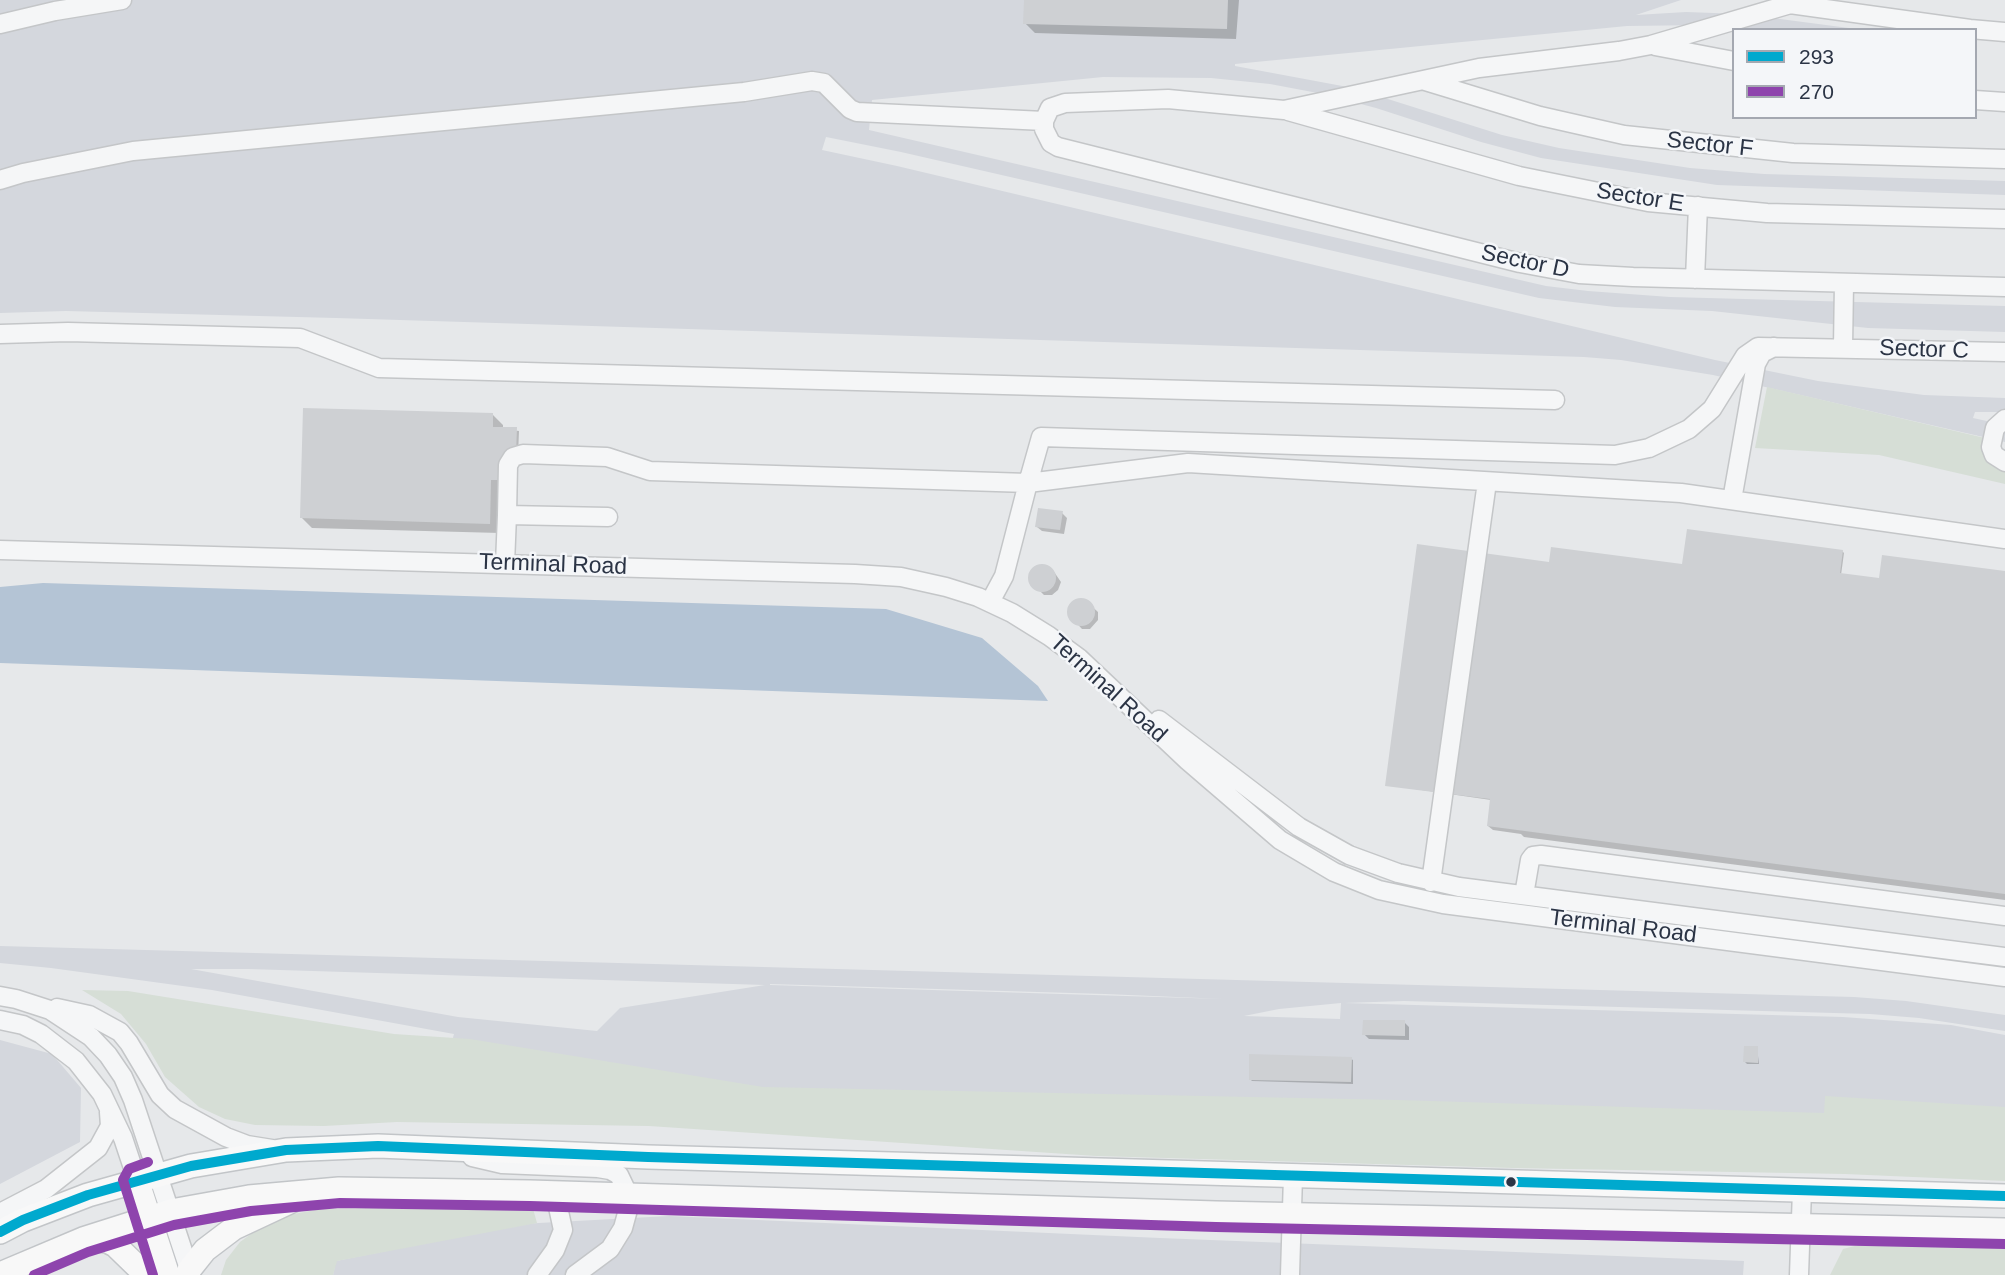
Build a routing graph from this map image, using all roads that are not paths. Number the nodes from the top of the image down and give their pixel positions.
1 (121, 0) edge
2 (1797, 2) edge
3 (0, 24) edge
4 (1964, 28) edge
5 (1977, 30) edge
6 (2005, 32) edge
7 (1651, 45) junction
8 (1732, 61) edge
9 (1422, 80) junction
10 (1977, 100) edge
11 (2005, 102) edge
12 (1284, 110) junction
13 (1044, 121) junction
14 (2005, 159) edge
15 (0, 180) edge
16 (1698, 206) junction
17 (2005, 219) edge
18 (1695, 279) junction
19 (1844, 283) junction
20 (2005, 287) edge
21 (0, 334) edge
22 (1788, 346) junction
23 (1843, 347) junction
24 (2005, 352) edge
25 (1555, 400) dead end
26 (2005, 419) edge
27 (2005, 462) edge
28 (1487, 482) junction
29 (1028, 483) junction
30 (1732, 500) junction
31 (507, 515) junction
32 (608, 517) dead end
33 (2005, 539) edge
34 (0, 550) edge
35 (505, 564) junction
36 (990, 603) junction
37 (1079, 658) junction
38 (1431, 882) junction
39 (1524, 895) junction
40 (2005, 916) edge
41 (2005, 957) edge
42 (2005, 976) edge
43 (8, 997) edge
44 (0, 1020) edge
45 (109, 1108) junction
46 (434, 1148) junction
47 (286, 1150) junction
48 (1293, 1176) junction
49 (148, 1177) junction
50 (339, 1189) junction
51 (1802, 1190) junction
52 (530, 1192) junction
53 (629, 1196) junction
54 (2005, 1196) edge
55 (0, 1213) edge
56 (160, 1214) junction
57 (1292, 1215) junction
58 (1802, 1224) junction
59 (2005, 1230) edge
60 (0, 1232) edge
61 (82, 1239) junction
62 (183, 1273) edge
63 (0, 1274) edge
64 (146, 1275) edge
65 (537, 1275) edge
66 (575, 1275) edge
67 (1290, 1275) edge
68 (1799, 1275) edge

1 - 3 street
2 - 4 street
2 - 7 street
5 - 6 street
7 - 8 street
7 - 9 street
9 - 12 street
9 - 14 street, Sector F
10 - 11 street
12 - 13 street
12 - 16 street, Sector E
13 - 15 street
13 - 18 street, Sector D
16 - 17 street, Sector E
16 - 18 street
18 - 19 street, Sector D
19 - 20 street, Sector D
19 - 23 street
21 - 25 street
22 - 23 street, Sector C
22 - 29 street, Sector C
22 - 30 street
23 - 24 street, Sector C
26 - 27 street
28 - 29 street
28 - 30 street
28 - 38 street
29 - 31 street
29 - 36 street
30 - 33 street
31 - 32 street
31 - 35 street
34 - 35 street, Terminal Road
35 - 36 street, Terminal Road
36 - 37 street, Terminal Road
37 - 38 street
37 - 42 street, Terminal Road
38 - 39 street
39 - 40 street
39 - 41 street
43 - 47 street
43 - 49 street
44 - 45 street
45 - 49 street
45 - 55 street
46 - 47 main road
46 - 48 main road
46 - 53 street
47 - 49 main road
48 - 51 main road
48 - 57 street
49 - 56 main road
49 - 60 main road
50 - 52 main road
50 - 56 main road
50 - 62 main road
51 - 54 main road
51 - 58 street
52 - 53 main road
52 - 65 street
53 - 57 main road
53 - 66 street
56 - 61 main road
56 - 62 main road
57 - 58 main road
57 - 67 street
58 - 59 main road
58 - 68 street
61 - 63 main road
61 - 64 main road

